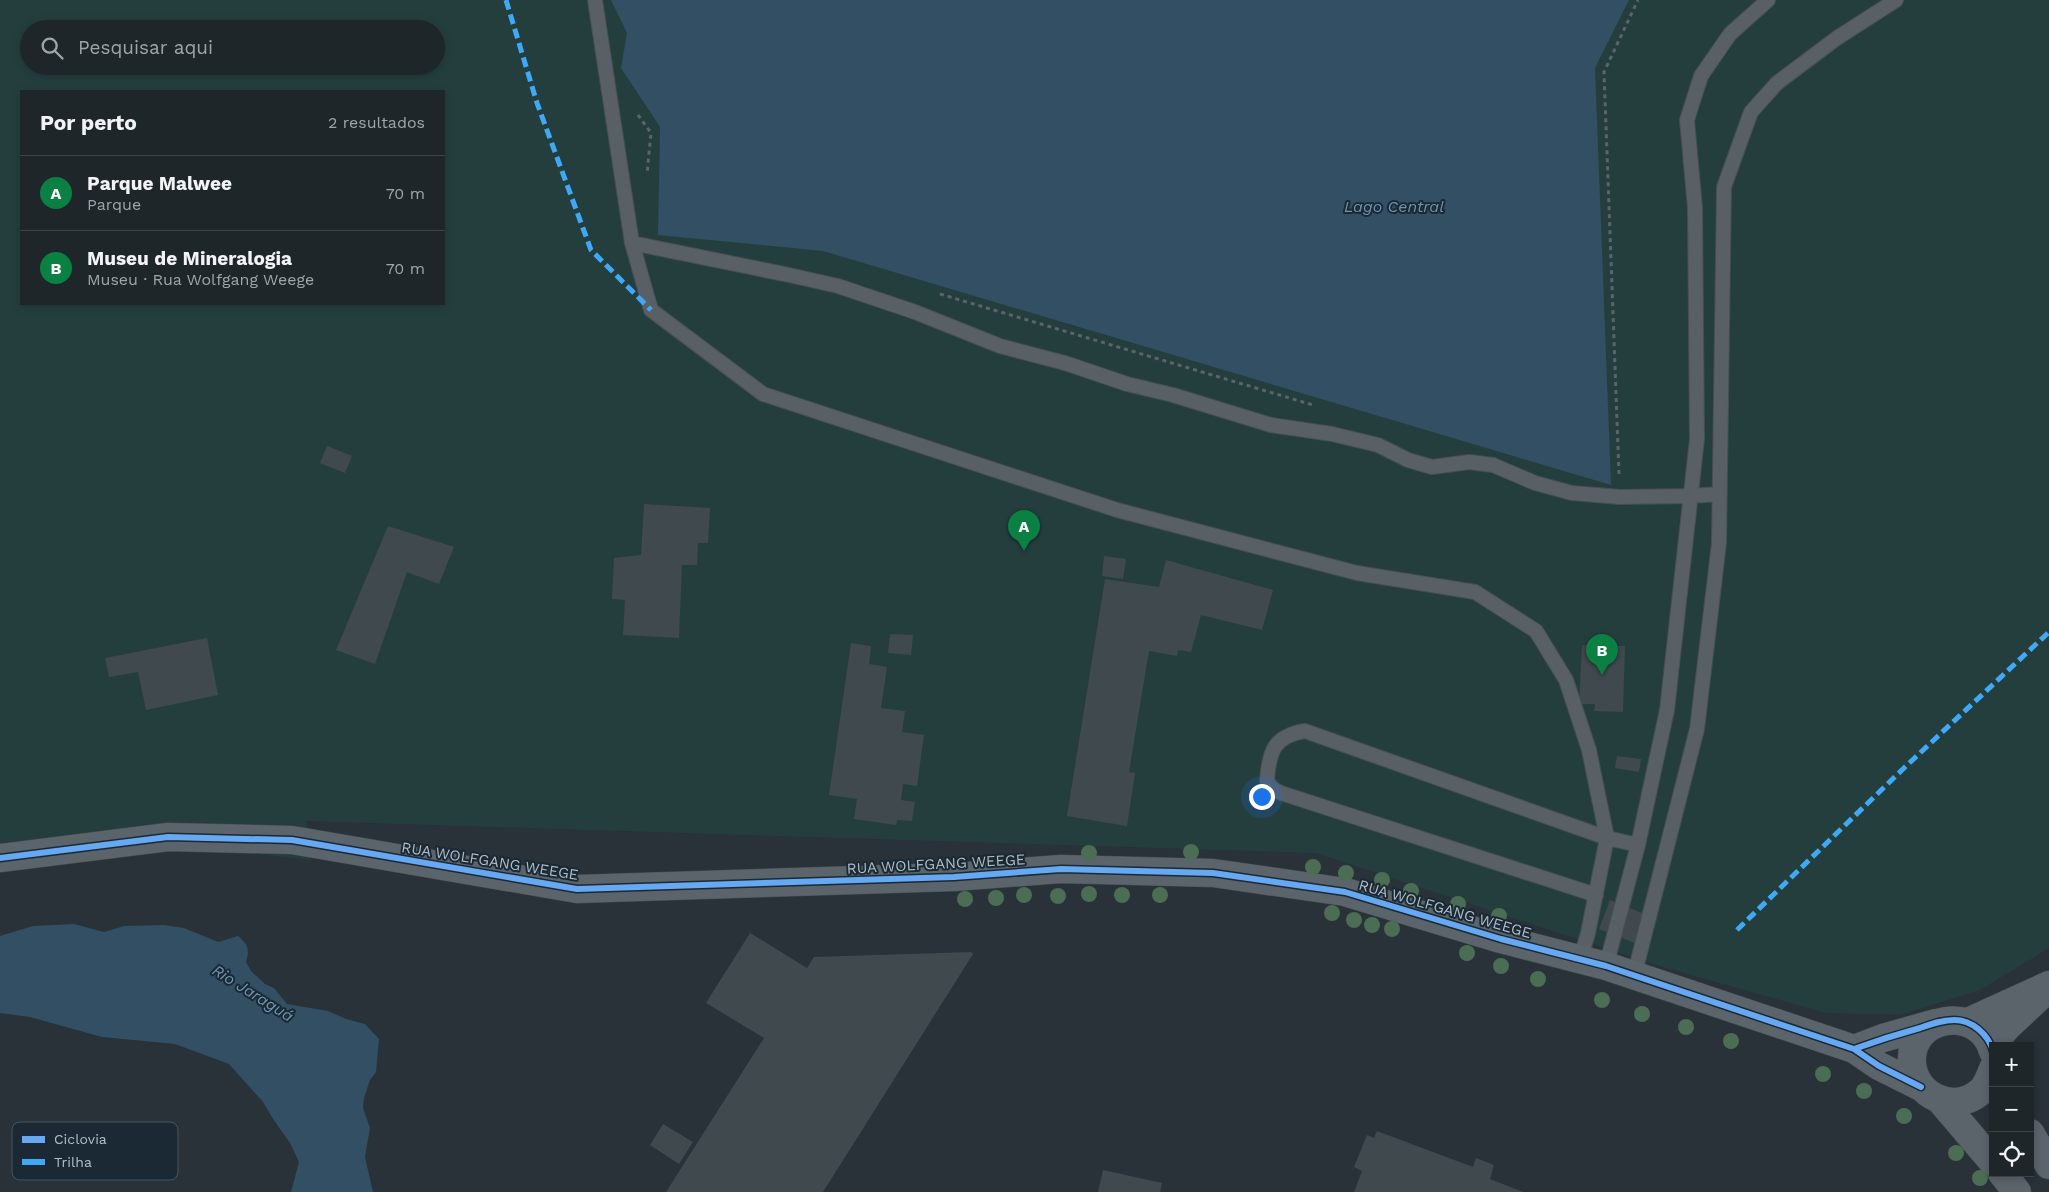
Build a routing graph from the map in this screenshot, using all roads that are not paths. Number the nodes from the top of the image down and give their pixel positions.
1 (595, 0) edge
2 (1768, 0) edge
3 (1896, 0) edge
4 (632, 243) junction
5 (1720, 494) junction
6 (1689, 496) junction
7 (1607, 838) junction
8 (1638, 845) junction
9 (0, 858) edge
10 (1596, 895) junction
11 (1593, 963) junction
12 (1634, 976) junction
13 (2049, 987) edge
14 (1940, 1022) junction
15 (1968, 1022) junction
16 (2001, 1042) edge
17 (1989, 1046) edge
18 (1854, 1049) junction
19 (1989, 1080) edge
20 (1931, 1094) junction
21 (2034, 1140) edge
22 (1989, 1158) edge
23 (2049, 1165) edge
24 (2005, 1177) edge
25 (2017, 1192) edge

1 - 4 lane
2 - 6 lane
3 - 5 lane
4 - 6 lane
4 - 7 lane
5 - 6 lane
5 - 12 lane
6 - 8 lane
7 - 8 lane
7 - 10 lane
7 - 10 lane
8 - 11 lane
9 - 11 street, RUA WOLFGANG WEEGE
10 - 11 lane
11 - 12 street, RUA WOLFGANG WEEGE
12 - 18 street, RUA WOLFGANG WEEGE
13 - 15 street
13 - 16 street
14 - 15 street
14 - 18 street
14 - 20 street
15 - 17 street
18 - 20 street, RUA WOLFGANG WEEGE
19 - 20 street
20 - 22 street
21 - 23 street
24 - 25 street

